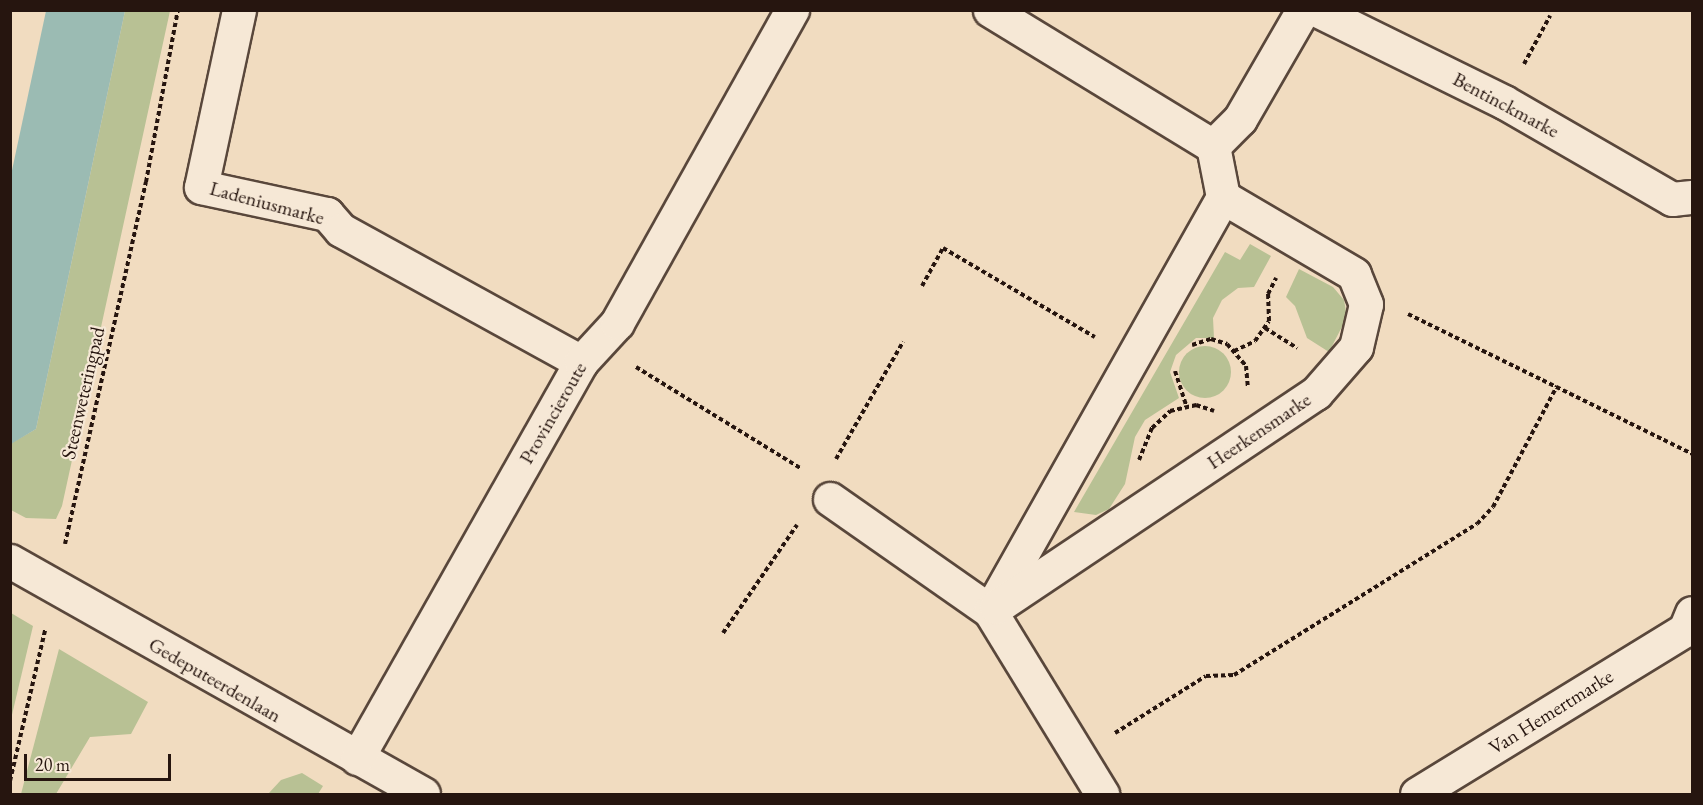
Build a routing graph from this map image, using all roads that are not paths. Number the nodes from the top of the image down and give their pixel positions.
1 (239, 10) edge
2 (792, 10) edge
3 (990, 10) edge
4 (1303, 10) edge
5 (1317, 10) edge
6 (1213, 146) junction
7 (1223, 197) junction
8 (1692, 197) edge
9 (590, 353) junction
10 (825, 493) road end
11 (10, 561) edge
12 (990, 611) junction
13 (1690, 626) edge
14 (357, 758) junction
15 (423, 795) edge
16 (1102, 795) edge
17 (1417, 795) edge

1 - 9 street, Ladeniusmarke
2 - 9 street, Provincieroute
3 - 6 street
4 - 6 street
5 - 8 street, Bentinckmarke
6 - 7 street
7 - 12 street
7 - 12 street, Heerkensmarke
9 - 14 street, Provincieroute
10 - 12 street
11 - 14 street, Gedeputeerdenlaan
12 - 16 street
13 - 17 street, Van Hemertmarke
14 - 15 street, Gedeputeerdenlaan

